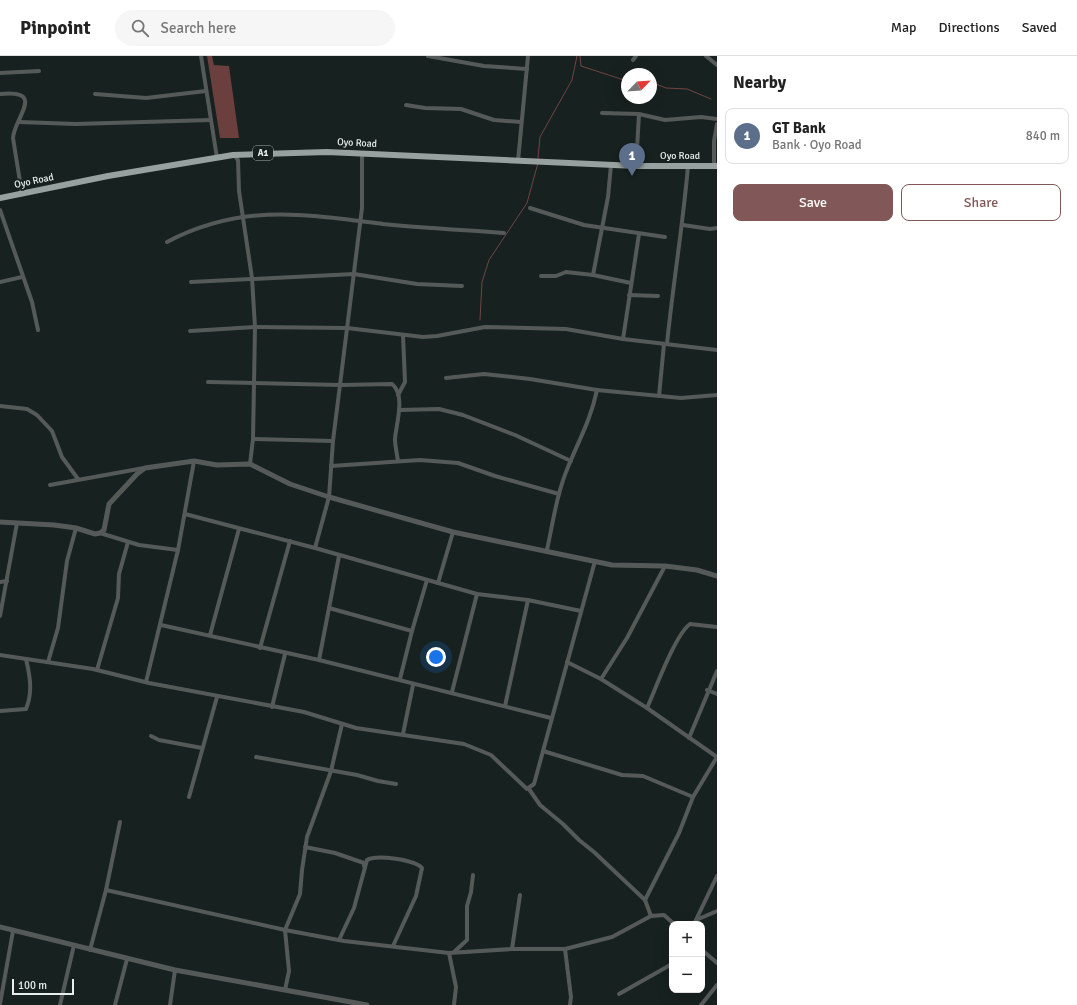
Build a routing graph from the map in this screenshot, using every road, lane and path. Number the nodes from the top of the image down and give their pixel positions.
1 (201, 56) edge
2 (428, 56) edge
3 (528, 56) edge
4 (706, 56) edge
5 (711, 58) edge
6 (717, 65) edge
7 (527, 69) junction
8 (39, 71) dead end
9 (0, 73) edge
10 (206, 91) junction
11 (0, 94) edge
12 (95, 94) dead end
13 (406, 105) dead end
14 (602, 113) dead end
15 (639, 114) junction
16 (717, 119) edge
17 (211, 120) junction
18 (19, 122) junction
19 (521, 122) junction
20 (717, 124) edge
21 (362, 154) junction
22 (233, 155) junction
23 (217, 158) junction
24 (518, 161) junction
25 (611, 165) junction
26 (636, 166) junction
27 (688, 166) junction
28 (716, 166) edge
29 (22, 195) junction
30 (0, 198) edge
31 (530, 208) dead end
32 (0, 210) edge
33 (243, 216) junction
34 (360, 220) junction
35 (683, 225) junction
36 (602, 228) junction
37 (717, 228) edge
38 (504, 232) dead end
39 (639, 234) junction
40 (665, 237) dead end
41 (167, 242) dead end
42 (354, 274) junction
43 (593, 275) junction
44 (541, 276) dead end
45 (22, 277) junction
46 (252, 278) junction
47 (0, 282) edge
48 (191, 282) dead end
49 (631, 282) junction
50 (462, 286) dead end
51 (629, 296) junction
52 (658, 296) dead end
53 (255, 327) junction
54 (347, 328) junction
55 (38, 330) dead end
56 (190, 331) dead end
57 (403, 335) junction
58 (623, 339) junction
59 (665, 344) junction
60 (717, 350) edge
61 (446, 378) dead end
62 (208, 382) dead end
63 (255, 382) junction
64 (340, 385) junction
65 (597, 390) junction
66 (398, 395) junction
67 (717, 395) edge
68 (659, 396) junction
69 (0, 406) edge
70 (399, 410) junction
71 (253, 439) junction
72 (333, 441) junction
73 (194, 461) junction
74 (398, 461) junction
75 (571, 461) junction
76 (250, 464) junction
77 (331, 466) junction
78 (145, 468) junction
79 (78, 479) junction
80 (50, 485) dead end
81 (559, 494) junction
82 (329, 497) junction
83 (185, 514) junction
84 (0, 522) edge
85 (17, 524) junction
86 (76, 528) junction
87 (239, 529) junction
88 (453, 532) junction
89 (100, 533) junction
90 (290, 541) junction
91 (128, 542) junction
92 (315, 548) junction
93 (178, 550) junction
94 (547, 550) junction
95 (339, 556) junction
96 (595, 561) junction
97 (665, 566) junction
98 (717, 576) edge
99 (427, 580) junction
100 (7, 581) junction
101 (0, 582) edge
102 (438, 583) junction
103 (477, 594) junction
104 (528, 600) junction
105 (329, 608) junction
106 (581, 611) junction
107 (0, 616) edge
108 (161, 626) junction
109 (717, 627) edge
110 (412, 631) junction
111 (210, 635) junction
112 (260, 648) junction
113 (285, 654) junction
114 (0, 655) edge
115 (26, 659) junction
116 (319, 660) junction
117 (48, 662) junction
118 (567, 662) junction
119 (97, 670) junction
120 (717, 671) edge
121 (400, 679) junction
122 (601, 679) junction
123 (146, 682) junction
124 (413, 684) junction
125 (707, 690) junction
126 (452, 692) junction
127 (717, 694) edge
128 (217, 697) junction
129 (505, 706) junction
130 (272, 707) junction
131 (647, 708) junction
132 (0, 711) edge
133 (551, 718) junction
134 (342, 724) junction
135 (403, 734) junction
136 (151, 736) dead end
137 (689, 738) junction
138 (202, 748) junction
139 (543, 751) junction
140 (256, 757) dead end
141 (717, 757) edge
142 (331, 771) junction
143 (396, 784) dead end
144 (530, 789) junction
145 (189, 797) dead end
146 (693, 797) junction
147 (120, 822) dead end
148 (305, 847) junction
149 (365, 868) junction
150 (473, 875) dead end
151 (717, 876) edge
152 (106, 890) junction
153 (520, 895) dead end
154 (645, 900) junction
155 (717, 910) edge
156 (651, 916) junction
157 (671, 921) edge
158 (695, 921) edge
159 (697, 921) edge
160 (0, 927) edge
161 (285, 930) junction
162 (13, 931) junction
163 (338, 940) junction
164 (74, 946) junction
165 (393, 946) junction
166 (512, 949) junction
167 (565, 949) junction
168 (90, 950) junction
169 (454, 952) junction
170 (449, 953) junction
171 (705, 953) edge
172 (127, 959) junction
173 (717, 963) edge
174 (669, 966) edge
175 (175, 970) junction
176 (717, 985) edge
177 (285, 990) junction
178 (618, 994) dead end
179 (337, 1002) edge
180 (0, 1004) edge
181 (60, 1005) edge
182 (115, 1005) edge
183 (170, 1005) edge
184 (367, 1005) edge
185 (454, 1005) edge
186 (570, 1005) edge
187 (701, 1005) edge

1 - 10 street
2 - 7 street
3 - 7 street
4 - 5 street
5 - 6 street
7 - 19 street
8 - 9 street
10 - 12 street
10 - 17 street
11 - 18 street
13 - 19 street
14 - 15 street
15 - 16 street
15 - 26 street
17 - 18 street
17 - 23 street
18 - 29 street
19 - 24 street
20 - 28 street
21 - 22 highway, Oyo Road / A1
21 - 24 highway, Oyo Road / A1
21 - 34 street
22 - 23 highway, Oyo Road / A1
22 - 33 street
23 - 29 highway, Oyo Road / A1
24 - 25 highway, Oyo Road / A1
25 - 26 highway, Oyo Road / A1
25 - 36 street
26 - 27 highway, Oyo Road / A1
27 - 28 highway, Oyo Road / A1
27 - 35 street
29 - 30 highway, Oyo Road / A1
31 - 36 street
32 - 45 street
33 - 34 street
33 - 41 street
33 - 46 street
34 - 38 street
34 - 42 street
35 - 37 street
35 - 59 street
36 - 39 street
36 - 43 street
39 - 40 street
39 - 49 street
42 - 46 street
42 - 50 street
42 - 54 street
43 - 44 street
43 - 49 street
45 - 47 street
45 - 55 street
46 - 48 street
46 - 53 street
49 - 51 street
51 - 52 street
51 - 58 street
53 - 54 street
53 - 56 street
53 - 63 street
54 - 57 street
54 - 64 street
57 - 58 street
57 - 66 street
58 - 59 street
59 - 60 street
59 - 68 street
61 - 65 street
62 - 63 street
63 - 64 street
63 - 71 street
64 - 66 street
64 - 72 street
65 - 68 street
65 - 75 street
66 - 70 street
67 - 68 street
69 - 79 street
70 - 74 street
70 - 75 street
71 - 72 street
71 - 76 street
72 - 77 street
73 - 76 street
73 - 78 street
73 - 83 street
74 - 77 street
74 - 81 street
75 - 81 street
76 - 82 street
77 - 82 street
78 - 79 street
78 - 89 street
79 - 80 street
81 - 94 street
82 - 88 street
82 - 92 street
83 - 87 street
83 - 93 street
84 - 85 street
85 - 86 street
85 - 100 street
86 - 89 street
86 - 117 street
87 - 90 street
87 - 111 street
88 - 94 street
88 - 102 street
89 - 91 street
90 - 92 street
90 - 112 street
91 - 93 street
91 - 119 street
92 - 95 street
93 - 108 street
94 - 96 street
95 - 99 street
95 - 105 street
96 - 97 street
96 - 106 street
97 - 98 street
97 - 122 street
99 - 102 street
99 - 110 street
100 - 101 street
100 - 107 street
102 - 103 street
103 - 104 street
103 - 126 street
104 - 106 street
104 - 129 street
105 - 110 street
105 - 116 street
106 - 118 street
108 - 111 street
108 - 123 street
109 - 131 street
110 - 121 street
111 - 112 street
112 - 113 street
113 - 116 street
113 - 130 street
114 - 115 street
115 - 117 street
115 - 132 street
116 - 121 street
117 - 119 street
118 - 122 street
118 - 133 street
119 - 123 street
120 - 125 street
121 - 124 street
122 - 131 street
123 - 128 street
124 - 126 street
124 - 135 street
125 - 127 street
125 - 137 street
126 - 129 street
128 - 130 street
128 - 138 street
129 - 133 street
130 - 134 street
131 - 137 street
133 - 139 street
134 - 135 street
134 - 142 street
135 - 144 street
136 - 138 street
137 - 141 street
138 - 145 street
139 - 144 street
139 - 146 street
140 - 142 street
141 - 146 street
142 - 143 street
142 - 148 street
144 - 154 street
146 - 154 street
147 - 152 street
148 - 149 street
148 - 161 street
149 - 163 street
149 - 165 street
150 - 169 street
151 - 158 street
152 - 161 street
152 - 168 street
153 - 166 street
154 - 156 street
155 - 159 street
156 - 157 street
156 - 167 street
160 - 162 street
161 - 163 street
161 - 177 street
162 - 164 street
162 - 180 street
163 - 165 street
164 - 168 street
164 - 181 street
165 - 170 street
166 - 167 street
166 - 169 street
167 - 186 street
168 - 172 street
169 - 170 street
170 - 185 street
171 - 173 street
172 - 175 street
172 - 182 street
174 - 178 street
175 - 177 street
175 - 183 street
176 - 187 street
177 - 179 street
179 - 184 street

